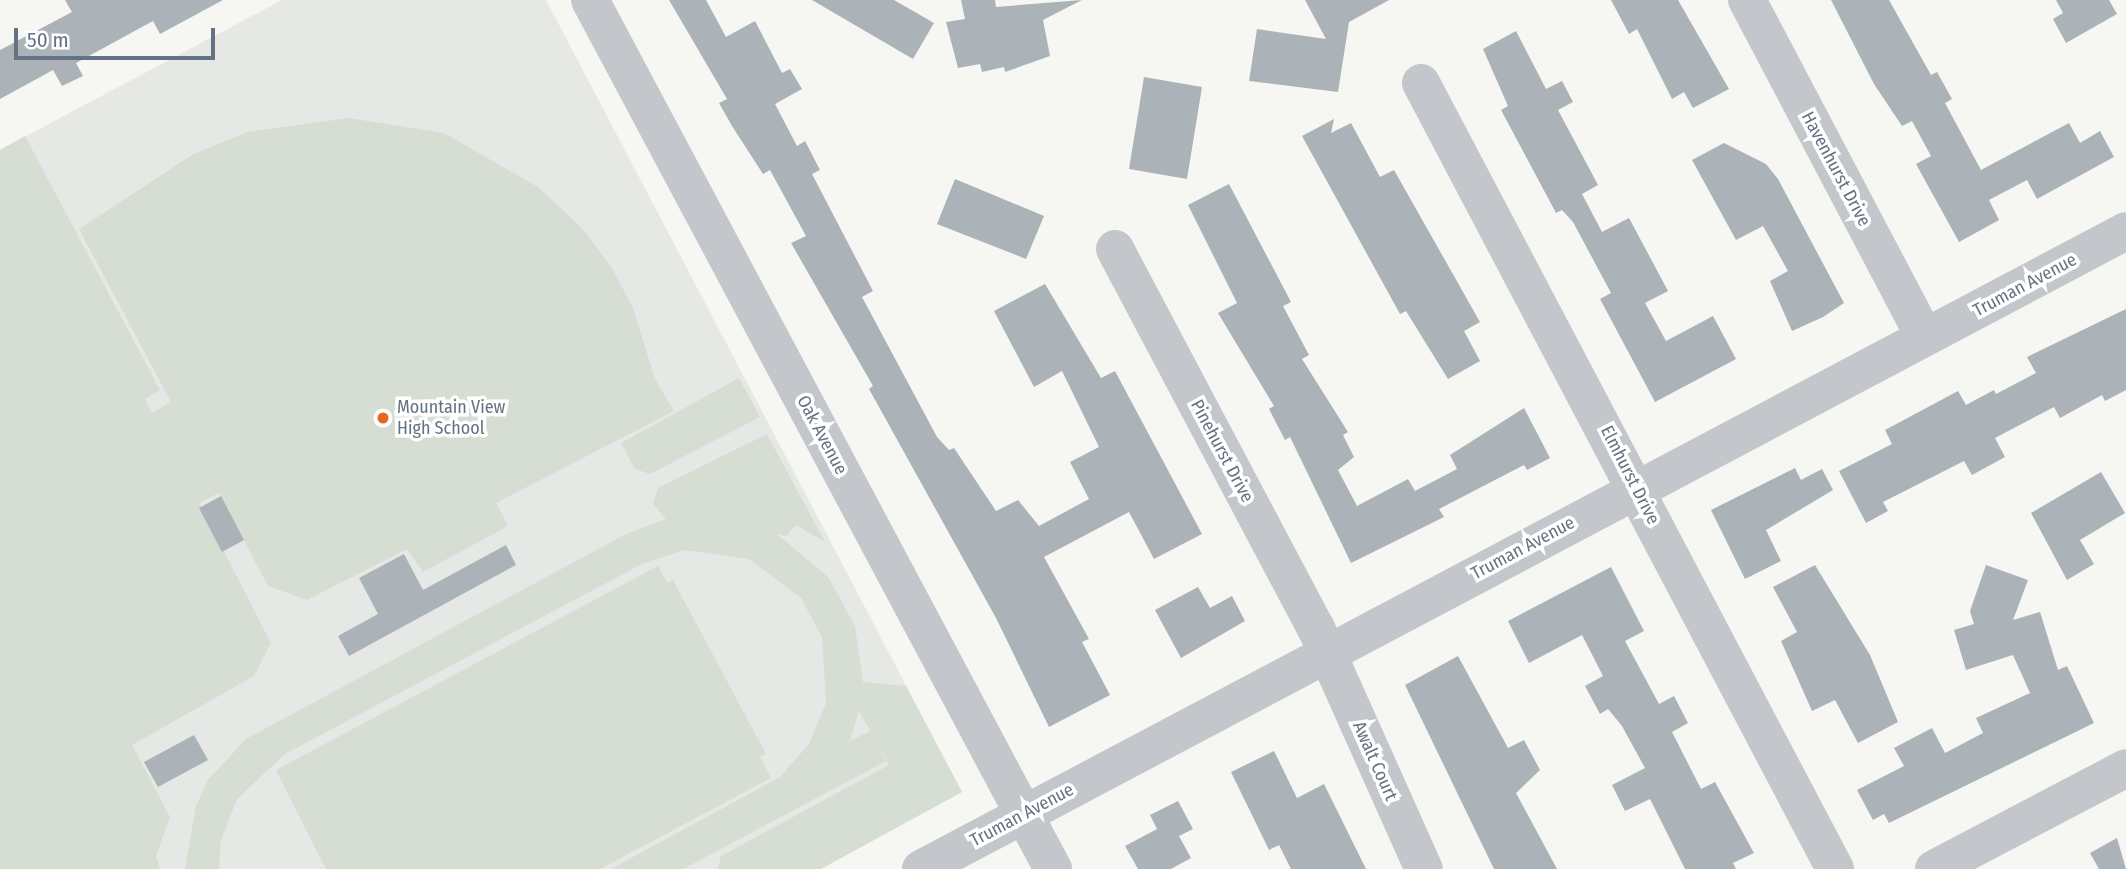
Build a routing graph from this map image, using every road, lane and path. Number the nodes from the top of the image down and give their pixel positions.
1 (590, 0) edge
2 (1747, 0) edge
3 (1421, 83) dead end
4 (2126, 231) edge
5 (1115, 249) dead end
6 (1925, 337) junction
7 (1637, 487) junction
8 (1327, 653) junction
9 (2126, 768) edge
10 (1024, 814) junction
11 (921, 869) edge
12 (1053, 869) edge
13 (1423, 869) edge
14 (1836, 869) edge
15 (1934, 869) edge

1 - 10 street, Oak Avenue
2 - 6 street, Havenhurst Drive
3 - 7 street, Elmhurst Drive
4 - 6 street, Truman Avenue
5 - 8 street, Pinehurst Drive
6 - 7 street, Truman Avenue
7 - 8 street, Truman Avenue
7 - 14 street, Elmhurst Drive
8 - 10 street, Truman Avenue
8 - 13 street, Awalt Court
9 - 15 street
10 - 11 street, Truman Avenue
10 - 12 street, Oak Avenue

